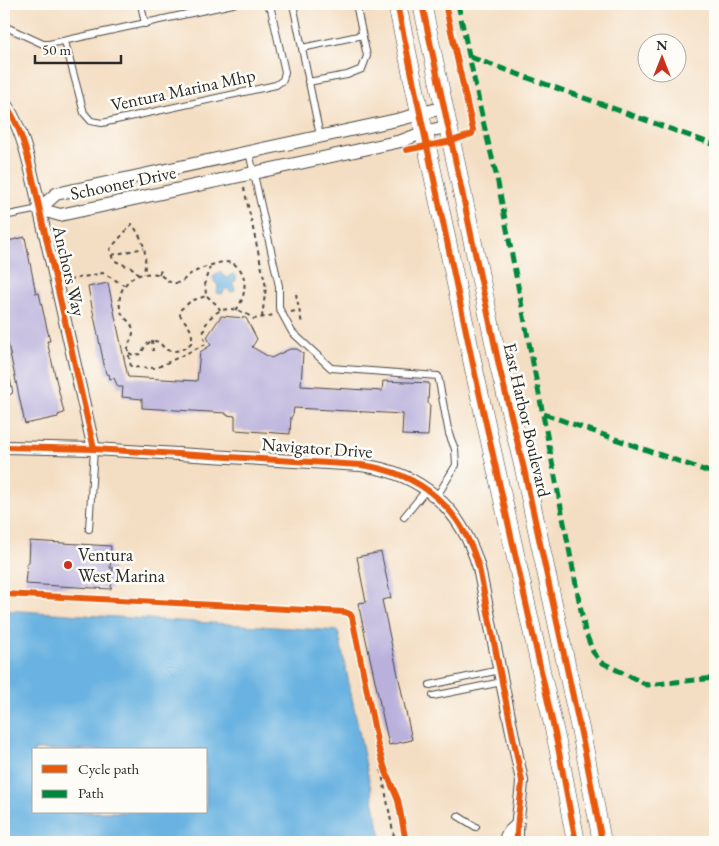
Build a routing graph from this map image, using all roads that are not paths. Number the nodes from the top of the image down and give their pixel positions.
1 (141, 4) edge
2 (233, 4) edge
3 (265, 4) edge
4 (293, 4) edge
5 (356, 4) edge
6 (397, 4) edge
7 (422, 4) edge
8 (145, 24) junction
9 (4, 26) edge
10 (363, 35) junction
11 (66, 42) junction
12 (302, 48) junction
13 (308, 82) junction
14 (4, 103) edge
15 (444, 107) junction
16 (420, 112) junction
17 (449, 126) junction
18 (425, 132) junction
19 (320, 136) junction
20 (249, 152) junction
21 (254, 172) junction
22 (39, 209) junction
23 (4, 216) edge
24 (4, 371) edge
25 (9, 391) dead end
26 (4, 447) edge
27 (94, 449) junction
28 (432, 493) junction
29 (404, 517) dead end
30 (89, 529) dead end
31 (501, 676) junction
32 (430, 685) dead end
33 (433, 696) dead end
34 (458, 816) dead end
35 (516, 825) junction
36 (476, 827) dead end
37 (504, 842) edge
38 (517, 842) edge
39 (576, 842) edge
40 (602, 842) edge

1 - 8 lane
2 - 8 lane
3 - 11 lane, Ventura Marina Mhp
4 - 12 lane
5 - 10 lane
6 - 16 main road
7 - 15 main road, East Harbor Boulevard
8 - 11 lane
9 - 11 lane
10 - 12 lane
10 - 13 lane
12 - 13 lane
13 - 19 lane
14 - 22 street, Anchors Way
15 - 16 street, Schooner Drive
15 - 17 main road, East Harbor Boulevard
16 - 18 main road
16 - 19 street, Schooner Drive
17 - 18 street, Schooner Drive
17 - 40 main road, East Harbor Boulevard
18 - 21 street, Schooner Drive
18 - 39 main road
19 - 20 street, Schooner Drive
20 - 21 lane
20 - 22 street, Schooner Drive
21 - 22 street, Schooner Drive
21 - 28 lane
22 - 23 lane
22 - 27 street, Anchors Way
24 - 25 lane
26 - 27 street, Navigator Drive
27 - 28 street, Navigator Drive
27 - 30 lane
28 - 29 lane
28 - 31 street, Navigator Drive
31 - 32 lane
31 - 33 lane
31 - 35 street, Navigator Drive
34 - 36 lane
35 - 37 street, Navigator Drive
35 - 38 street, Navigator Drive

